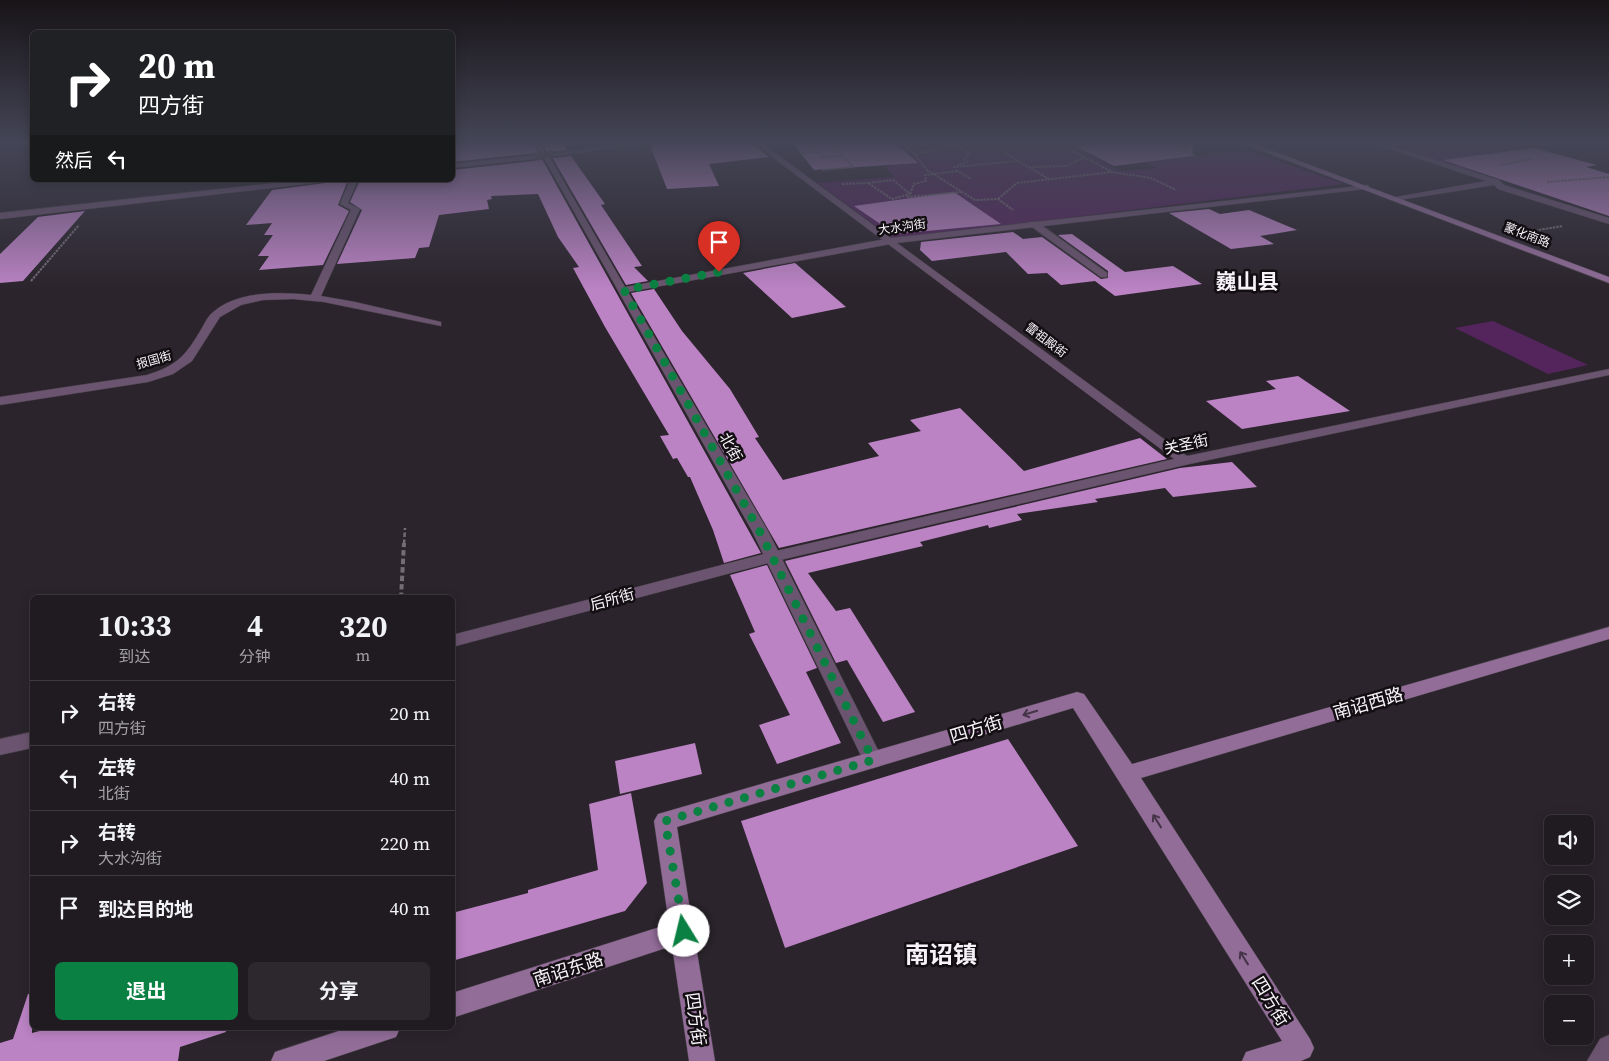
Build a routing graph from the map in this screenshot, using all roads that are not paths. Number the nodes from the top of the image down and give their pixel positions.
1 (228, 191) edge
2 (350, 191) edge
3 (565, 191) edge
4 (822, 191) edge
5 (1334, 191) edge
6 (1374, 191) edge
7 (1454, 191) edge
8 (1518, 191) edge
9 (1396, 199) junction
10 (0, 216) edge
11 (1606, 220) edge
12 (1034, 224) junction
13 (891, 241) junction
14 (1104, 275) dead end
15 (1609, 280) edge
16 (624, 290) junction
17 (316, 296) junction
18 (437, 324) dead end
19 (1609, 372) edge
20 (0, 401) edge
21 (1185, 461) junction
22 (772, 557) junction
23 (1609, 633) edge
24 (455, 640) edge
25 (30, 740) edge
26 (0, 747) edge
27 (873, 760) junction
28 (1127, 774) junction
29 (684, 931) junction
30 (455, 1005) edge
31 (381, 1030) edge
32 (1609, 1048) edge
33 (284, 1061) edge
34 (702, 1061) edge
35 (1255, 1061) edge
36 (1600, 1061) edge

1 - 10 street
2 - 17 street
3 - 16 street, 北街
4 - 13 street, 雷祖殿街
5 - 12 street, 大水沟街
6 - 9 main road, 蒙化南路
7 - 9 street
8 - 11 street
9 - 15 main road, 蒙化南路
12 - 13 street, 大水沟街
12 - 14 lane
13 - 16 street, 大水沟街
13 - 21 street, 雷祖殿街
16 - 22 street, 北街
17 - 18 street, 报国街
17 - 20 street, 报国街
19 - 21 street, 关圣街
21 - 22 street, 关圣街
22 - 24 street, 后所街
22 - 27 street, 北街
23 - 28 main road, 南诏西路
25 - 26 street
28 -> 27 main road, 四方街
27 - 29 main road, 四方街
35 -> 28 main road, 四方街
29 - 30 main road, 南诏东路
29 - 34 main road, 四方街
31 - 33 main road
32 - 36 street

